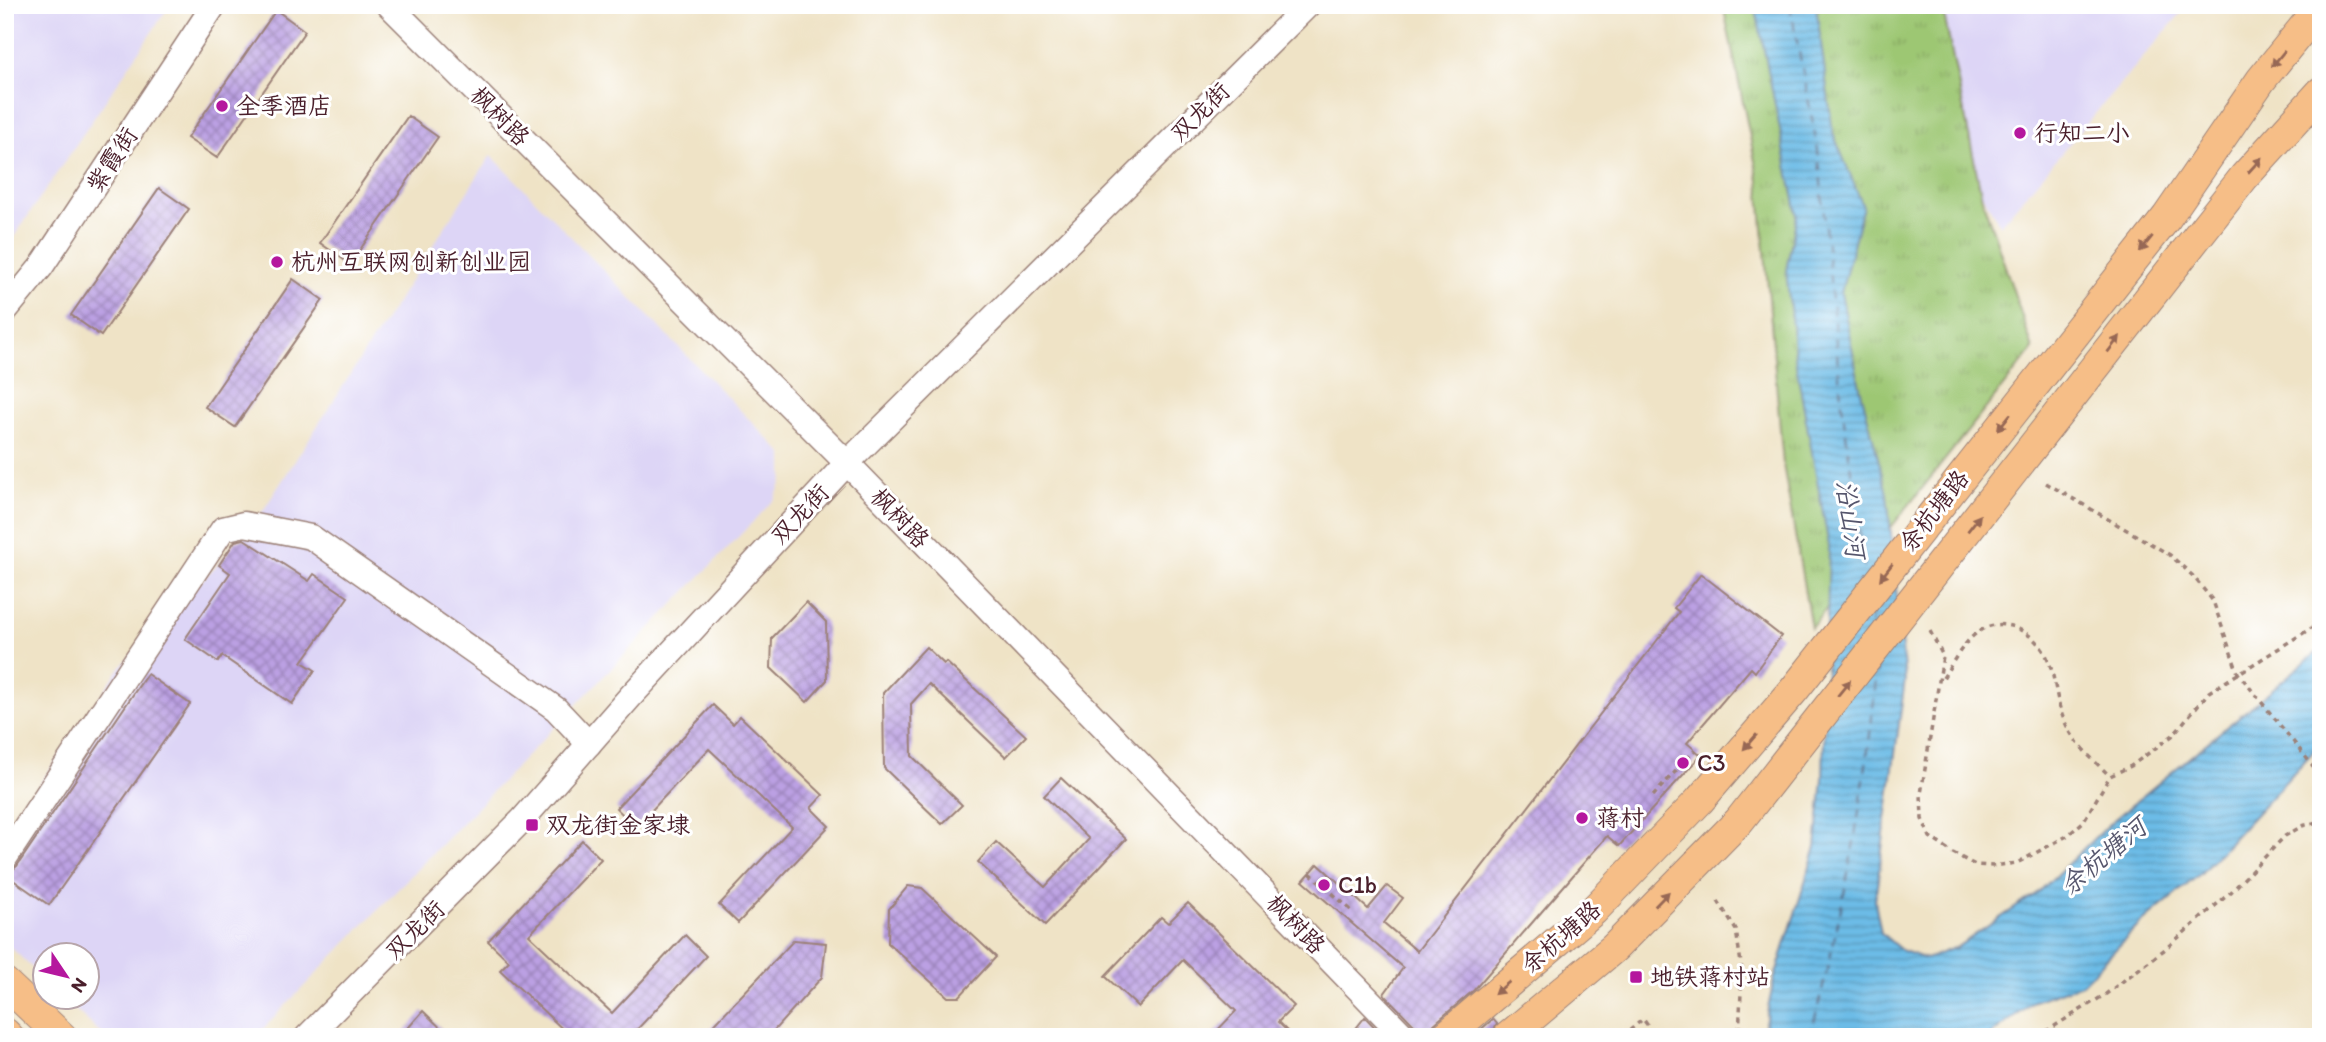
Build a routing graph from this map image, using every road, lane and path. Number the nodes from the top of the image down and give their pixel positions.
1 (214, 5) edge
2 (389, 5) edge
3 (1308, 5) edge
4 (2321, 6) edge
5 (2321, 92) edge
6 (5, 311) edge
7 (848, 463) junction
8 (2046, 483) dead end
9 (2321, 622) edge
10 (1930, 631) dead end
11 (2238, 673) junction
12 (1941, 680) junction
13 (589, 744) junction
14 (1695, 750) dead end
15 (2110, 776) junction
16 (2321, 776) edge
17 (1653, 796) dead end
18 (2321, 821) edge
19 (5, 858) edge
20 (1310, 873) dead end
21 (1718, 901) dead end
22 (1352, 911) dead end
23 (5, 983) edge
24 (5, 1033) edge
25 (9, 1037) edge
26 (62, 1037) edge
27 (307, 1037) edge
28 (1405, 1037) edge
29 (1445, 1037) edge
30 (1508, 1037) edge
31 (1622, 1037) edge
32 (1651, 1037) edge
33 (1739, 1037) edge
34 (2037, 1037) edge

1 - 6 street, 紫霞街
2 - 7 street, 枫树路
3 - 7 street, 双龙街
4 -> 29 main road, 余杭塘路
30 -> 5 main road, 余杭塘路
7 - 13 street, 双龙街
7 - 28 street, 枫树路
8 - 11 path
9 - 11 path
10 - 12 path
11 - 15 path
11 - 16 path
12 - 15 path
12 - 15 path
13 - 19 street
13 - 27 street, 双龙街
14 - 17 path
18 - 34 path
20 - 22 path
21 - 33 path
23 - 26 main road
24 - 25 main road
31 - 32 path

